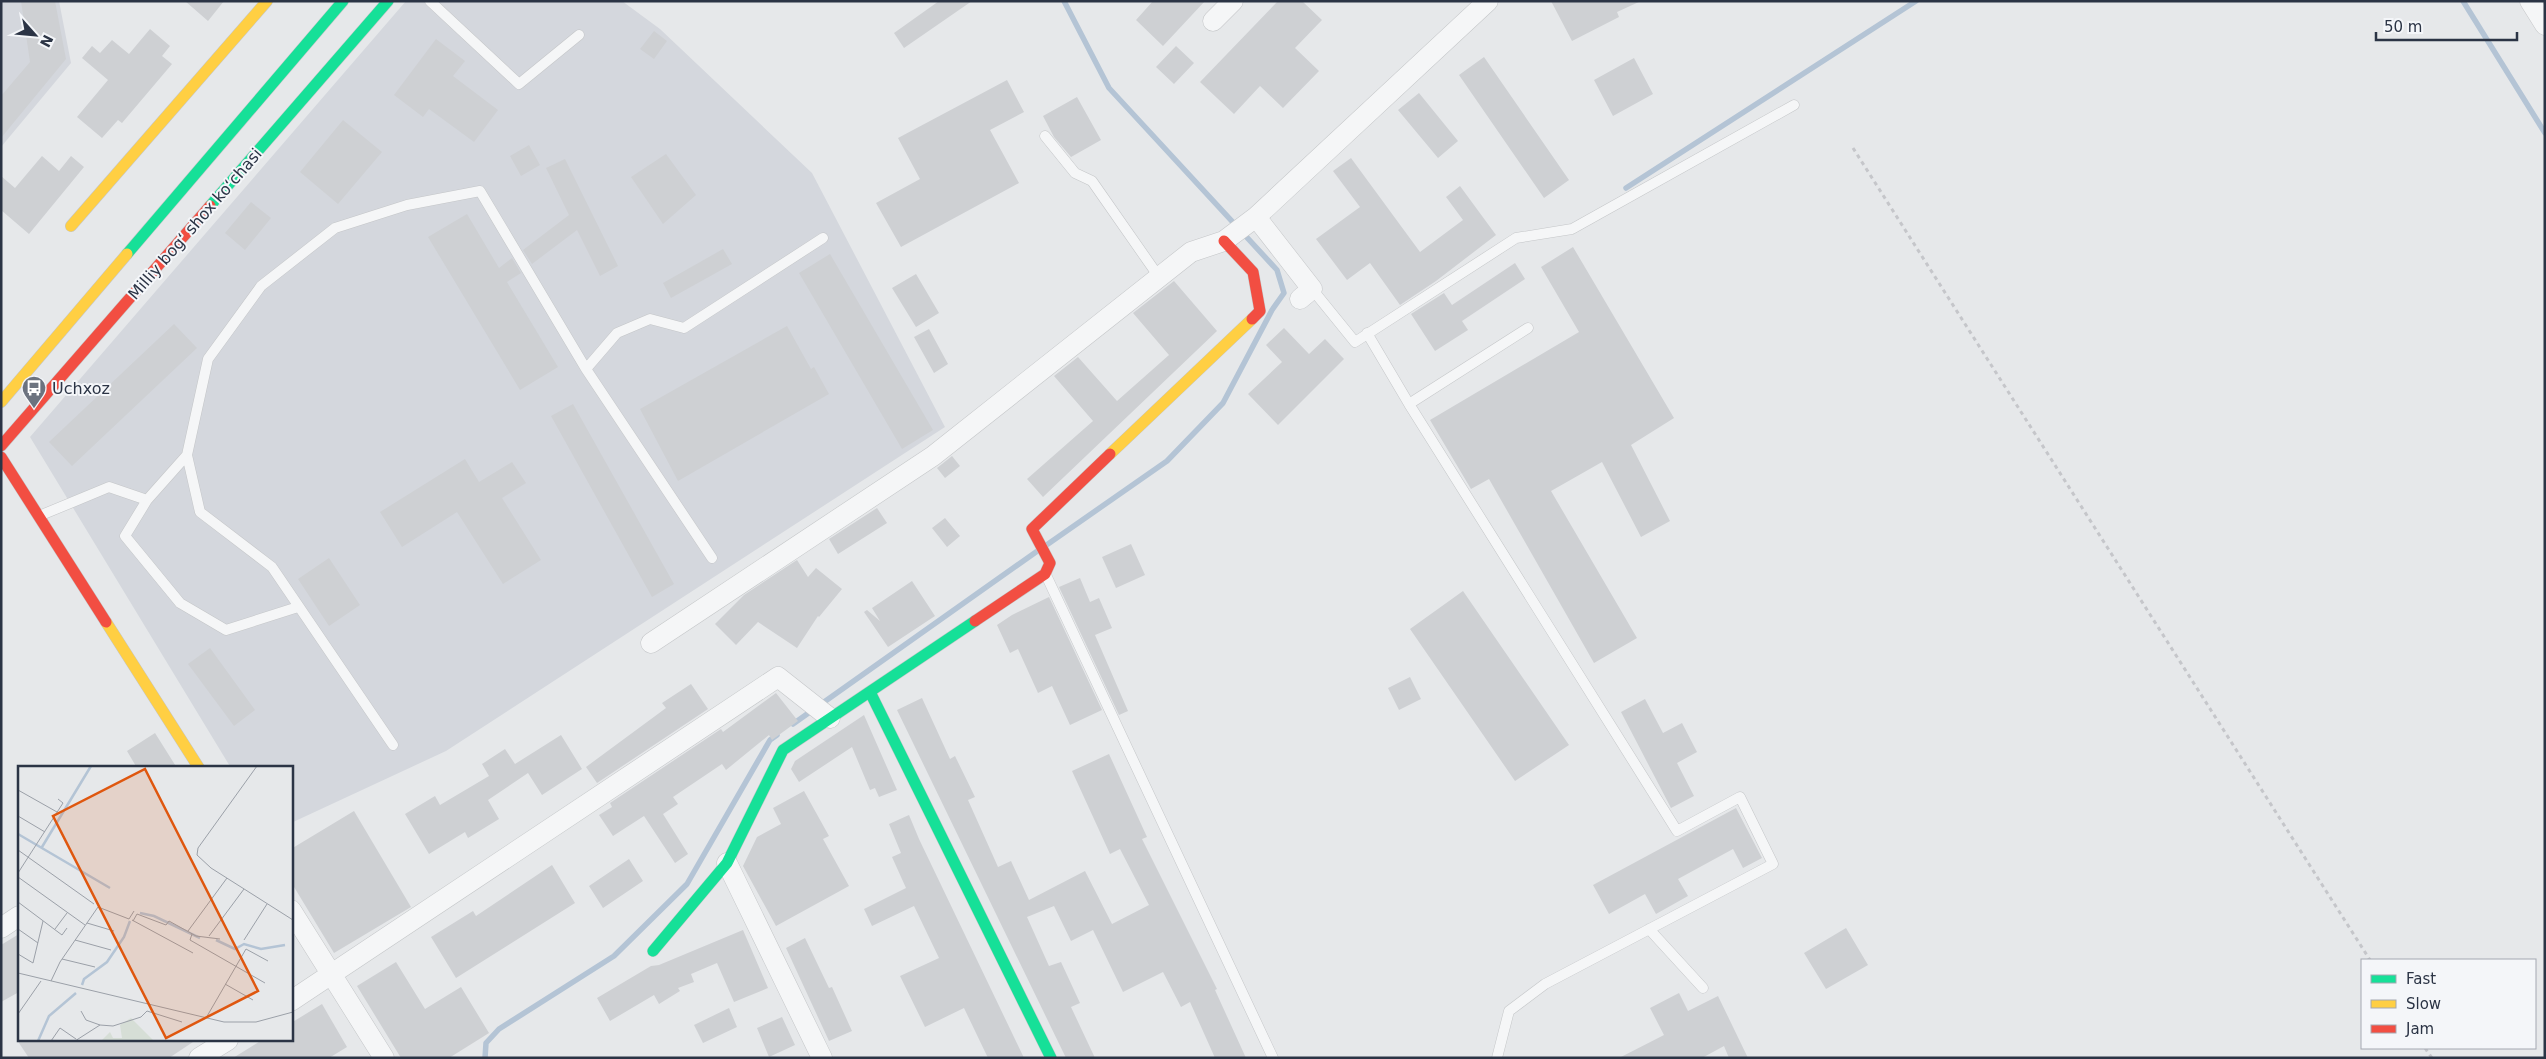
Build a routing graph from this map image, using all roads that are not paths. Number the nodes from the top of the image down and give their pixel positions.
1 (267, 1) edge
2 (344, 1) edge
3 (388, 1) edge
4 (430, 1) edge
5 (1232, 1) edge
6 (1488, 1) edge
7 (2530, 1) edge
8 (1212, 21) dead end
9 (2545, 25) edge
10 (579, 35) dead end
11 (1794, 106) dead end
12 (1044, 136) dead end
13 (176, 210) junction
14 (1256, 217) junction
15 (194, 225) junction
16 (71, 226) dead end
17 (823, 238) dead end
18 (1224, 241) junction
19 (1159, 277) junction
20 (1306, 294) joint
21 (1528, 328) dead end
22 (1367, 333) junction
23 (586, 369) junction
24 (1, 402) edge
25 (1409, 404) junction
26 (1, 446) edge
27 (187, 455) junction
28 (1, 456) edge
29 (147, 500) junction
30 (39, 516) junction
31 (712, 558) dead end
32 (1045, 574) junction
33 (298, 606) junction
34 (651, 644) dead end
35 (870, 692) junction
36 (821, 710) junction
37 (393, 745) dead end
38 (198, 766) edge
39 (727, 863) junction
40 (292, 912) edge
41 (18, 917) edge
42 (1, 928) edge
43 (1649, 929) junction
44 (654, 951) dead end
45 (333, 975) junction
46 (1703, 988) dead end
47 (292, 1000) edge
48 (225, 1042) edge
49 (199, 1058) edge
50 (384, 1058) edge
51 (822, 1058) edge
52 (1051, 1058) edge
53 (1273, 1058) edge
54 (1497, 1058) edge

1 - 16 street
2 - 13 street, Milliy bog‘ shox ko‘chasi
3 - 15 street, Milliy bog‘ shox ko‘chasi
4 - 10 lane
5 - 8 street
6 - 14 street
7 - 9 street
11 - 22 lane
12 - 19 lane
13 - 15 street
13 - 24 street, Milliy bog‘ shox ko‘chasi
14 - 18 street
14 - 20 street
15 - 26 street, Milliy bog‘ shox ko‘chasi
17 - 23 lane
18 - 19 street
18 - 32 street
19 - 34 street
20 - 22 lane
21 - 25 lane
22 - 25 lane
23 - 27 lane
23 - 31 lane
25 - 43 lane
27 - 29 lane
27 - 33 lane
28 - 30 street
29 - 30 lane
29 - 33 lane
30 - 38 street
32 - 35 street
32 - 53 lane
33 - 37 lane
35 - 36 street
35 - 52 street
36 - 39 street
36 - 45 street
39 - 44 street
39 - 51 street
40 - 45 street
41 - 42 street
43 - 46 lane
43 - 54 lane
45 - 47 street
45 - 50 street
48 - 49 street

